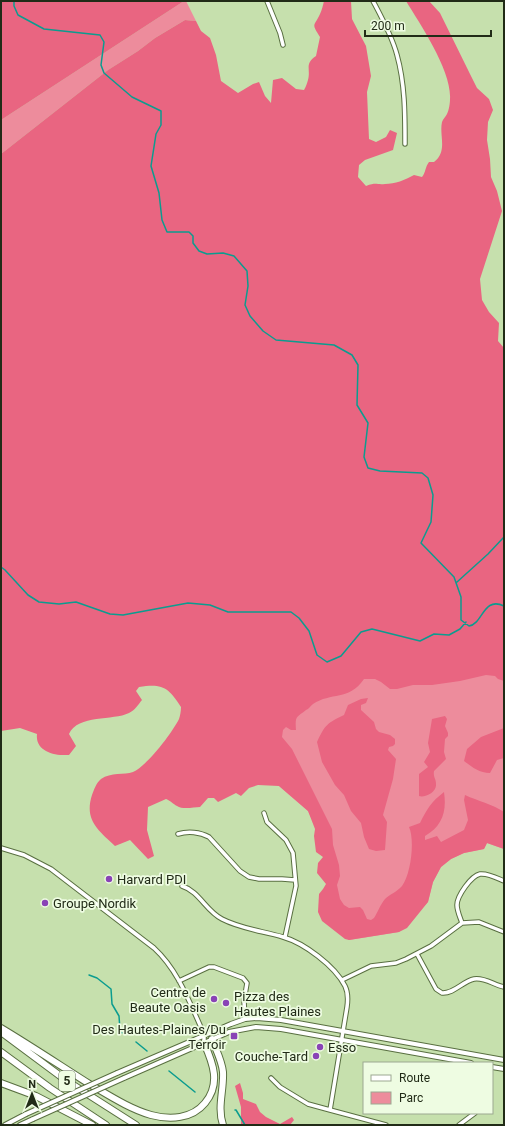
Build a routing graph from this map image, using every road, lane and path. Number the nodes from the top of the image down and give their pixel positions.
1 (266, 1) edge
2 (373, 1) edge
3 (282, 45) dead end
4 (406, 144) dead end
5 (264, 813) dead end
6 (178, 834) dead end
7 (1, 848) edge
8 (295, 880) junction
9 (504, 881) edge
10 (182, 886) dead end
11 (462, 922) junction
12 (504, 932) edge
13 (285, 937) junction
14 (417, 954) junction
15 (342, 980) junction
16 (179, 981) junction
17 (504, 988) edge
18 (245, 1019) junction
19 (1, 1028) edge
20 (1, 1032) edge
21 (343, 1032) junction
22 (204, 1034) junction
23 (212, 1040) junction
24 (342, 1040) junction
25 (204, 1043) junction
26 (1, 1052) edge
27 (504, 1060) edge
28 (465, 1062) edge
29 (493, 1067) edge
30 (504, 1069) edge
31 (271, 1078) dead end
32 (1, 1083) edge
33 (330, 1110) junction
34 (474, 1114) edge
35 (6, 1125) edge
36 (20, 1125) edge
37 (92, 1125) edge
38 (106, 1125) edge
39 (136, 1125) edge
40 (223, 1125) edge
41 (386, 1125) edge
42 (459, 1125) edge

1 - 3 street
2 - 4 street
5 - 8 street
6 - 8 street
7 - 16 street
8 - 13 street
9 - 11 street
10 - 13 street
11 - 12 street
11 - 14 street
13 - 15 street
14 - 15 street
14 - 17 street
15 - 21 street
16 - 18 street
16 - 22 street
18 - 21 street
18 - 22 street
19 - 25 highway
20 - 39 highway, 5
21 - 24 street
21 - 27 street
22 - 23 street
22 - 25 street
22 - 35 street, bridge
23 - 24 street
23 - 25 street
23 - 40 highway
24 - 28 street
24 - 33 street
25 - 36 street, bridge
26 - 38 highway, 5
29 - 30 street
31 - 33 street
32 - 37 highway
33 - 41 street
34 - 42 street

